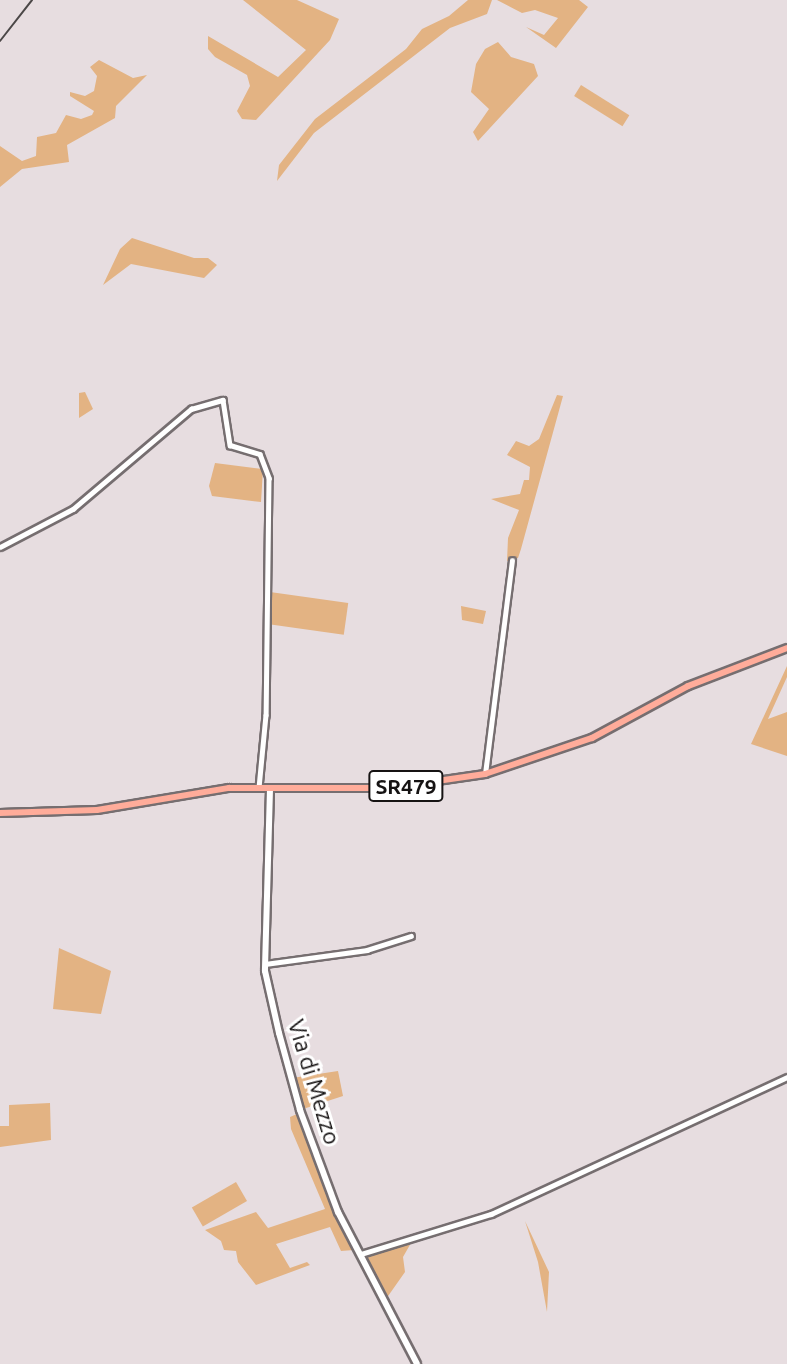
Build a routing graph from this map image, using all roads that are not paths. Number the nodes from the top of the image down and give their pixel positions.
1 (0, 547) edge
2 (512, 561) dead end
3 (787, 648) edge
4 (485, 774) junction
5 (258, 789) junction
6 (270, 789) junction
7 (0, 813) edge
8 (411, 936) dead end
9 (265, 964) junction
10 (787, 1077) edge
11 (360, 1254) junction
12 (417, 1364) edge

1 - 5 street
2 - 4 street
3 - 4 main road, SR479
4 - 6 main road, SR479
5 - 6 main road, SR479
5 - 7 main road, SR479
6 - 9 main road, Via di Mezzo
8 - 9 street
9 - 11 main road, Via di Mezzo
10 - 11 street
11 - 12 main road, Via di Mezzo

